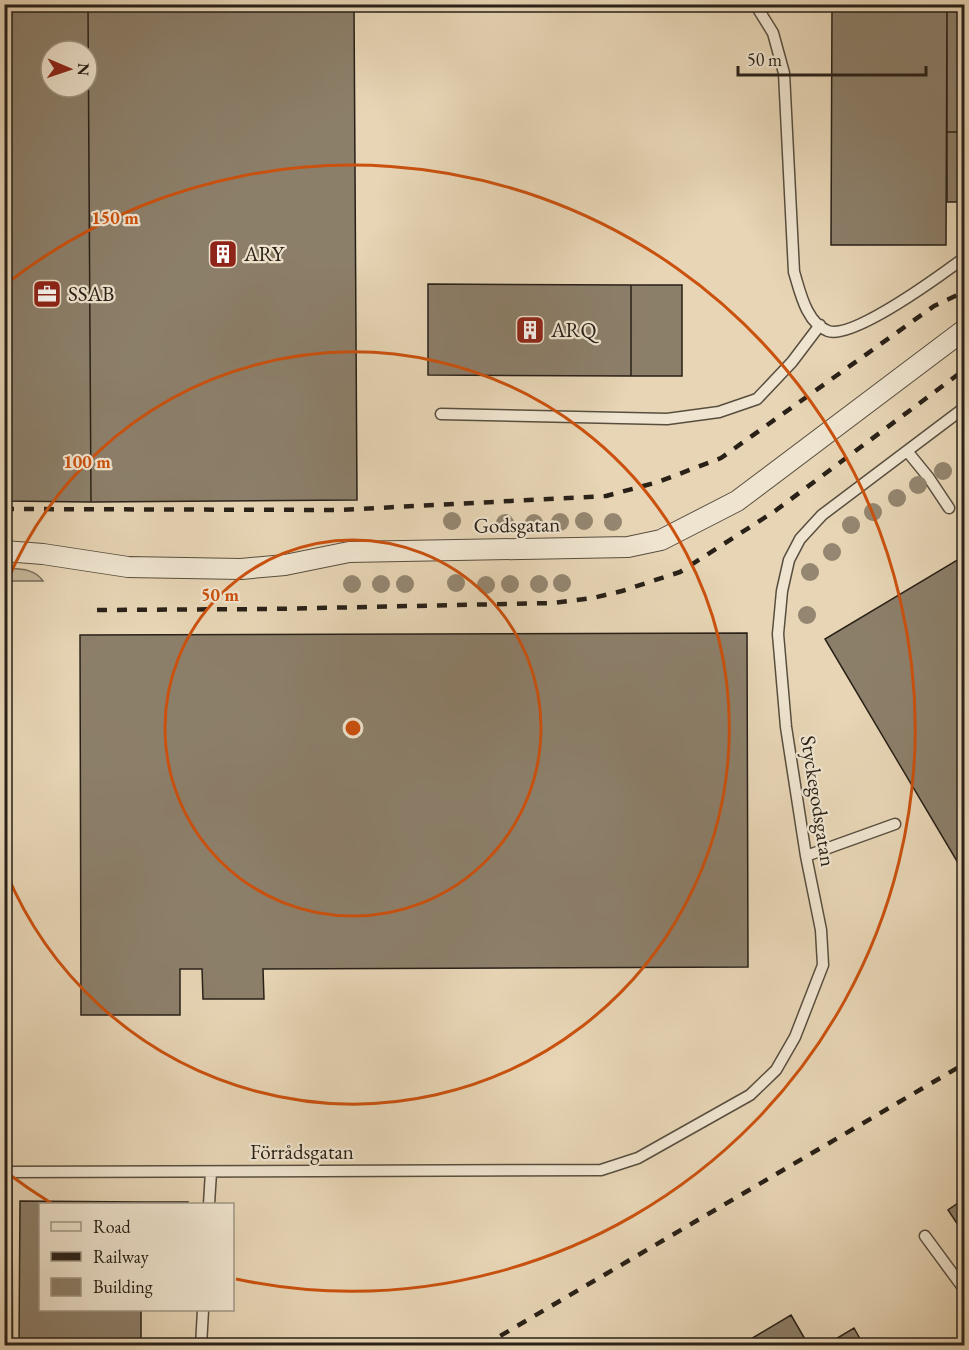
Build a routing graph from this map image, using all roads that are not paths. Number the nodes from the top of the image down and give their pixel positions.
1 (755, 4) edge
2 (964, 258) edge
3 (820, 325) junction
4 (964, 330) edge
5 (964, 408) edge
6 (441, 414) dead end
7 (907, 451) junction
8 (949, 508) dead end
9 (4, 551) edge
10 (895, 824) dead end
11 (806, 856) junction
12 (601, 1170) joint
13 (5, 1172) edge
14 (211, 1172) junction
15 (209, 1203) edge
16 (925, 1236) dead end
17 (964, 1289) edge
18 (203, 1311) edge
19 (7, 1346) edge
20 (201, 1346) edge

1 - 3 lane
2 - 3 lane
3 - 6 lane
4 - 9 street, Godsgatan
5 - 7 lane, Styckegodsgatan
7 - 8 lane
7 - 11 lane, Styckegodsgatan
10 - 11 lane
11 - 12 lane, Styckegodsgatan
12 - 14 lane, Förrådsgatan
13 - 14 lane, Förrådsgatan
13 - 19 lane
14 - 15 lane
16 - 17 lane
18 - 20 lane

